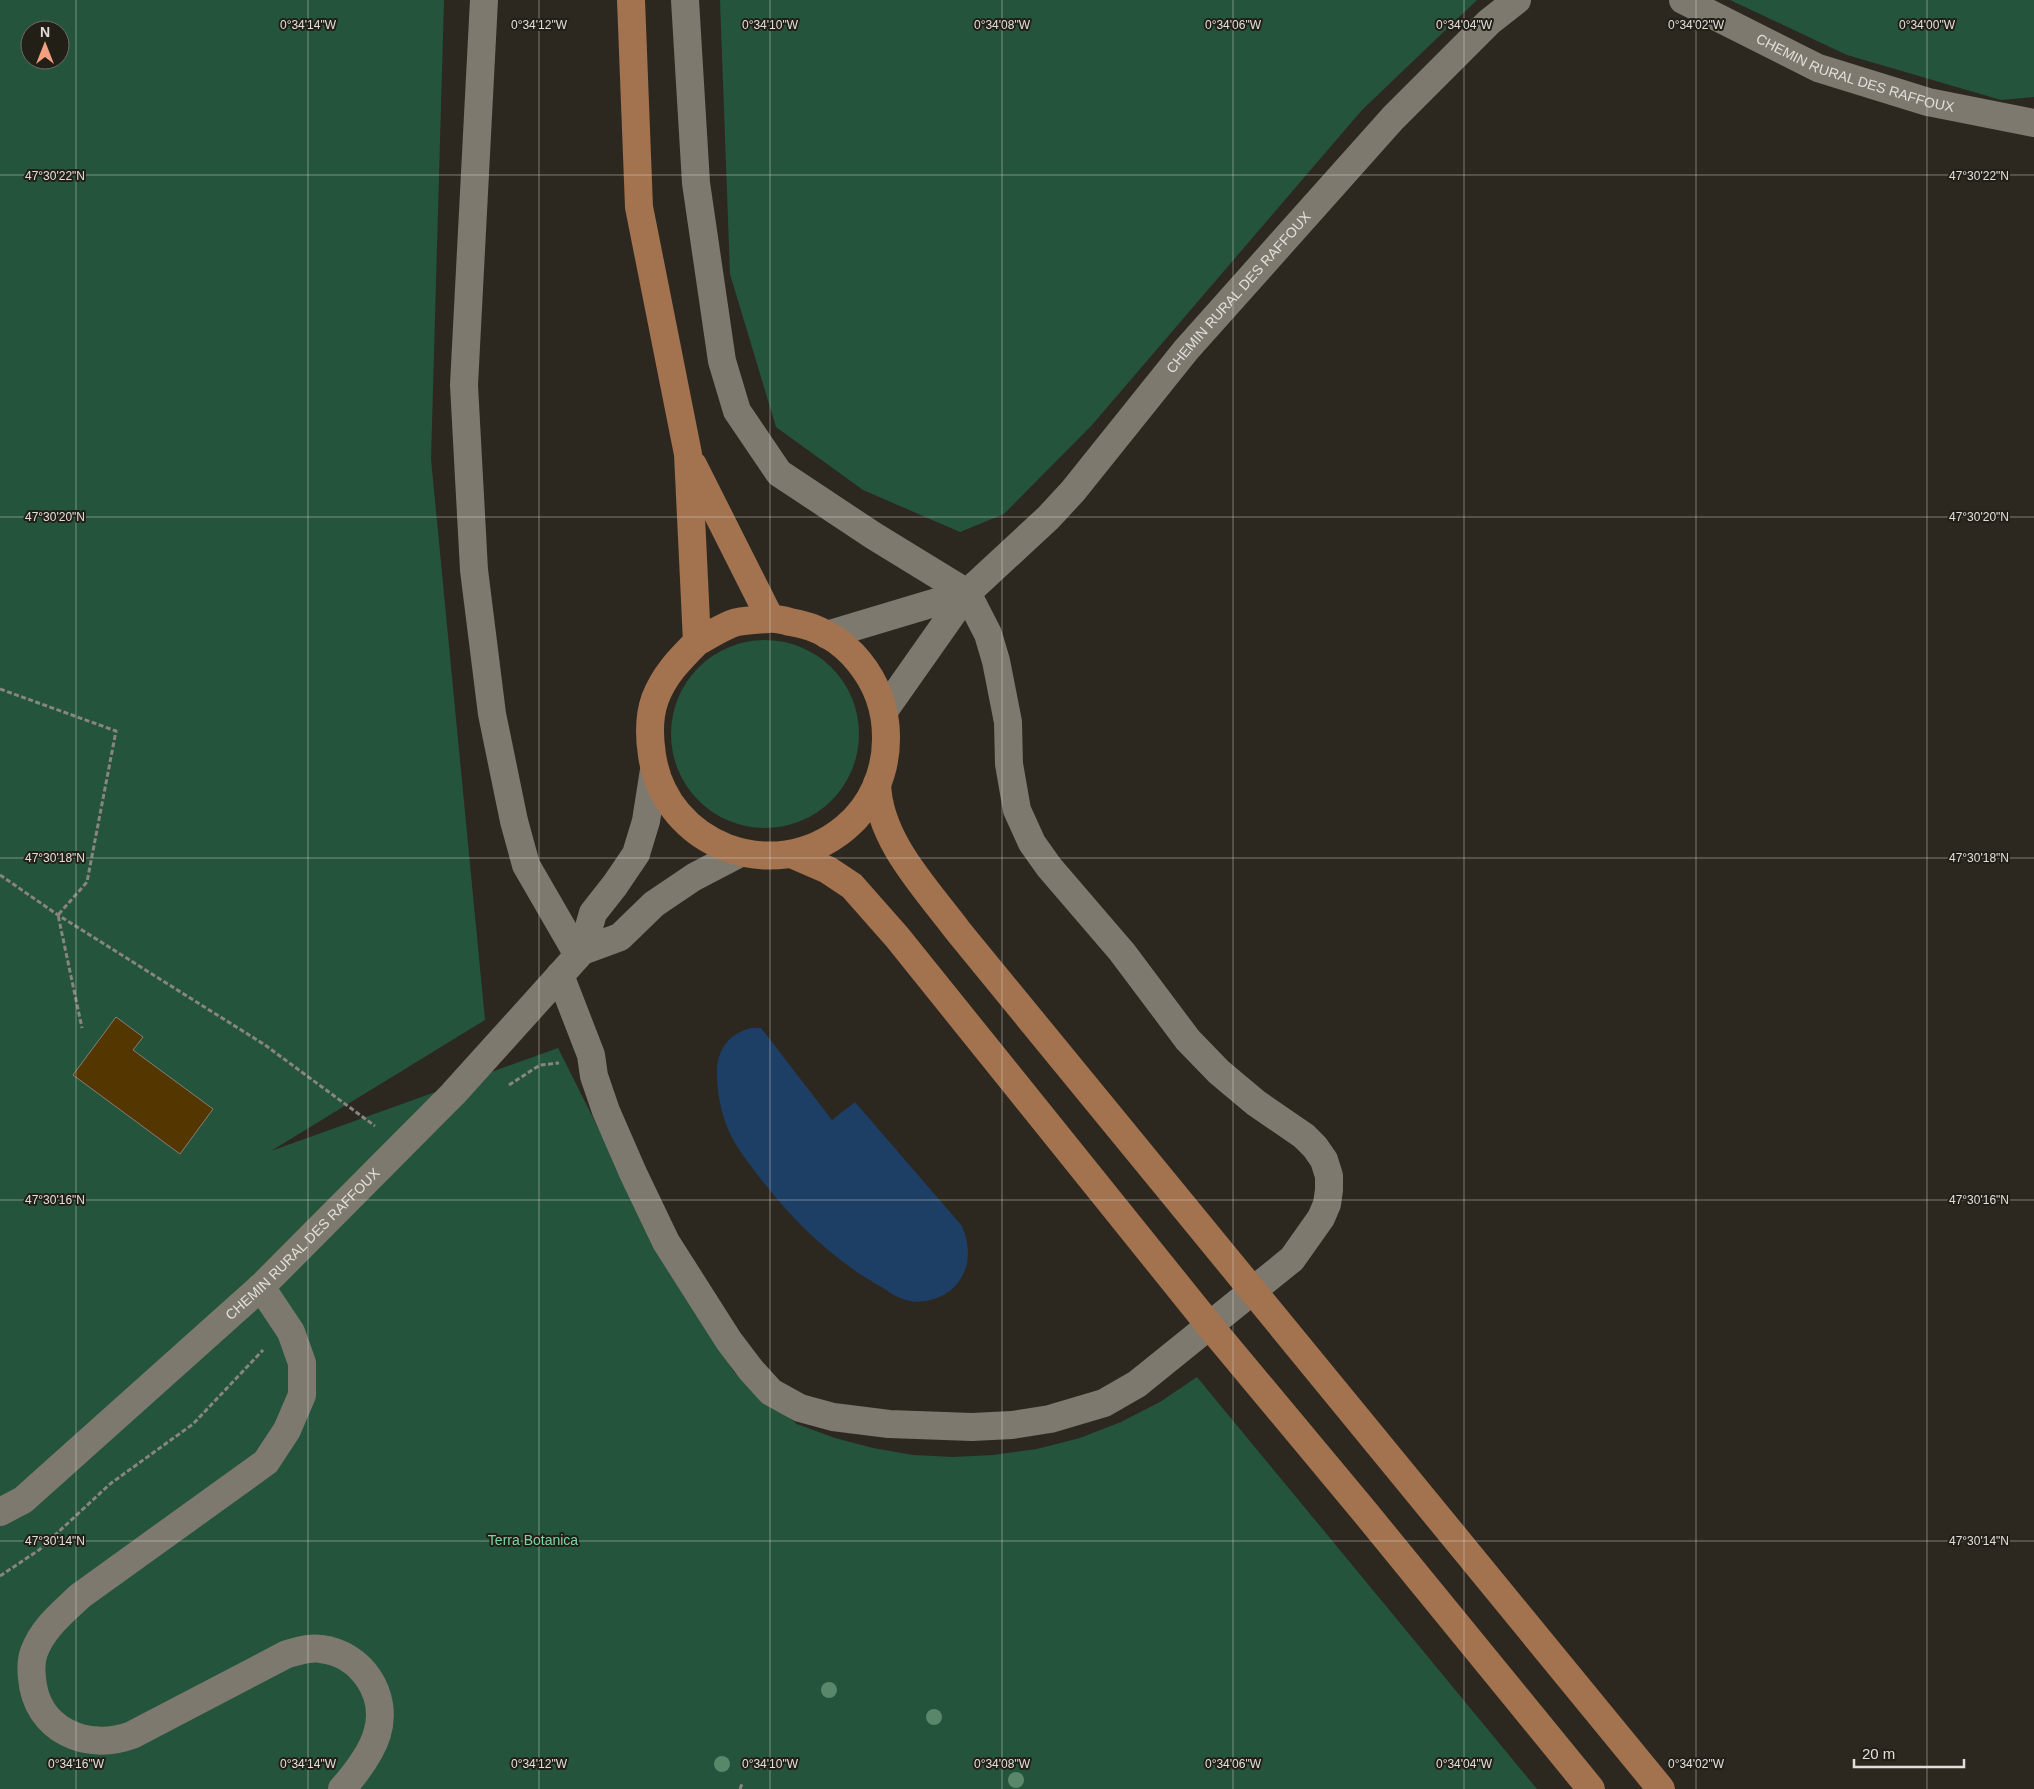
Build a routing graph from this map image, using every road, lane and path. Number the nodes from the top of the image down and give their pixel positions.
1 (484, 0) edge
2 (631, 0) edge
3 (685, 0) edge
4 (1517, 0) edge
5 (1683, 0) edge
6 (2034, 123) edge
7 (688, 454) junction
8 (967, 592) junction
9 (770, 618) junction
10 (827, 635) junction
11 (697, 642) junction
12 (0, 689) edge
13 (884, 711) junction
14 (654, 770) junction
15 (878, 784) junction
16 (740, 852) junction
17 (791, 854) junction
18 (0, 875) edge
19 (58, 915) junction
20 (580, 953) junction
21 (560, 975) junction
22 (82, 1028) dead end
23 (566, 1063) dead end
24 (505, 1087) dead end
25 (402, 1145) junction
26 (261, 1287) junction
27 (282, 1318) junction
28 (0, 1512) edge
29 (0, 1576) edge
30 (742, 1784) dead end
31 (342, 1789) edge
32 (740, 1789) edge
33 (1592, 1789) edge
34 (1661, 1789) edge

1 - 20 street
2 - 7 main road
3 - 8 street
4 - 8 street, CHEMIN RURAL DES RAFFOUX
5 - 6 street, CHEMIN RURAL DES RAFFOUX
7 - 9 main road
7 - 11 main road
8 - 10 street, CHEMIN RURAL DES RAFFOUX
8 - 13 street, CHEMIN RURAL DES RAFFOUX
8 - 21 street
9 - 10 main road
9 - 11 main road
10 - 13 main road
11 - 14 main road
12 - 19 path
13 - 15 main road
14 - 16 main road
14 - 20 street, CHEMIN RURAL DES RAFFOUX
15 - 17 main road
15 - 34 main road
16 - 17 main road
16 - 20 street, CHEMIN RURAL DES RAFFOUX
17 - 33 main road
18 - 19 path
19 - 22 path
19 - 25 path
20 - 21 street, CHEMIN RURAL DES RAFFOUX
21 - 25 street, CHEMIN RURAL DES RAFFOUX
23 - 24 path
25 - 26 street, CHEMIN RURAL DES RAFFOUX
26 - 27 street
26 - 28 street, CHEMIN RURAL DES RAFFOUX
27 - 29 path
27 - 31 street
30 - 32 path

